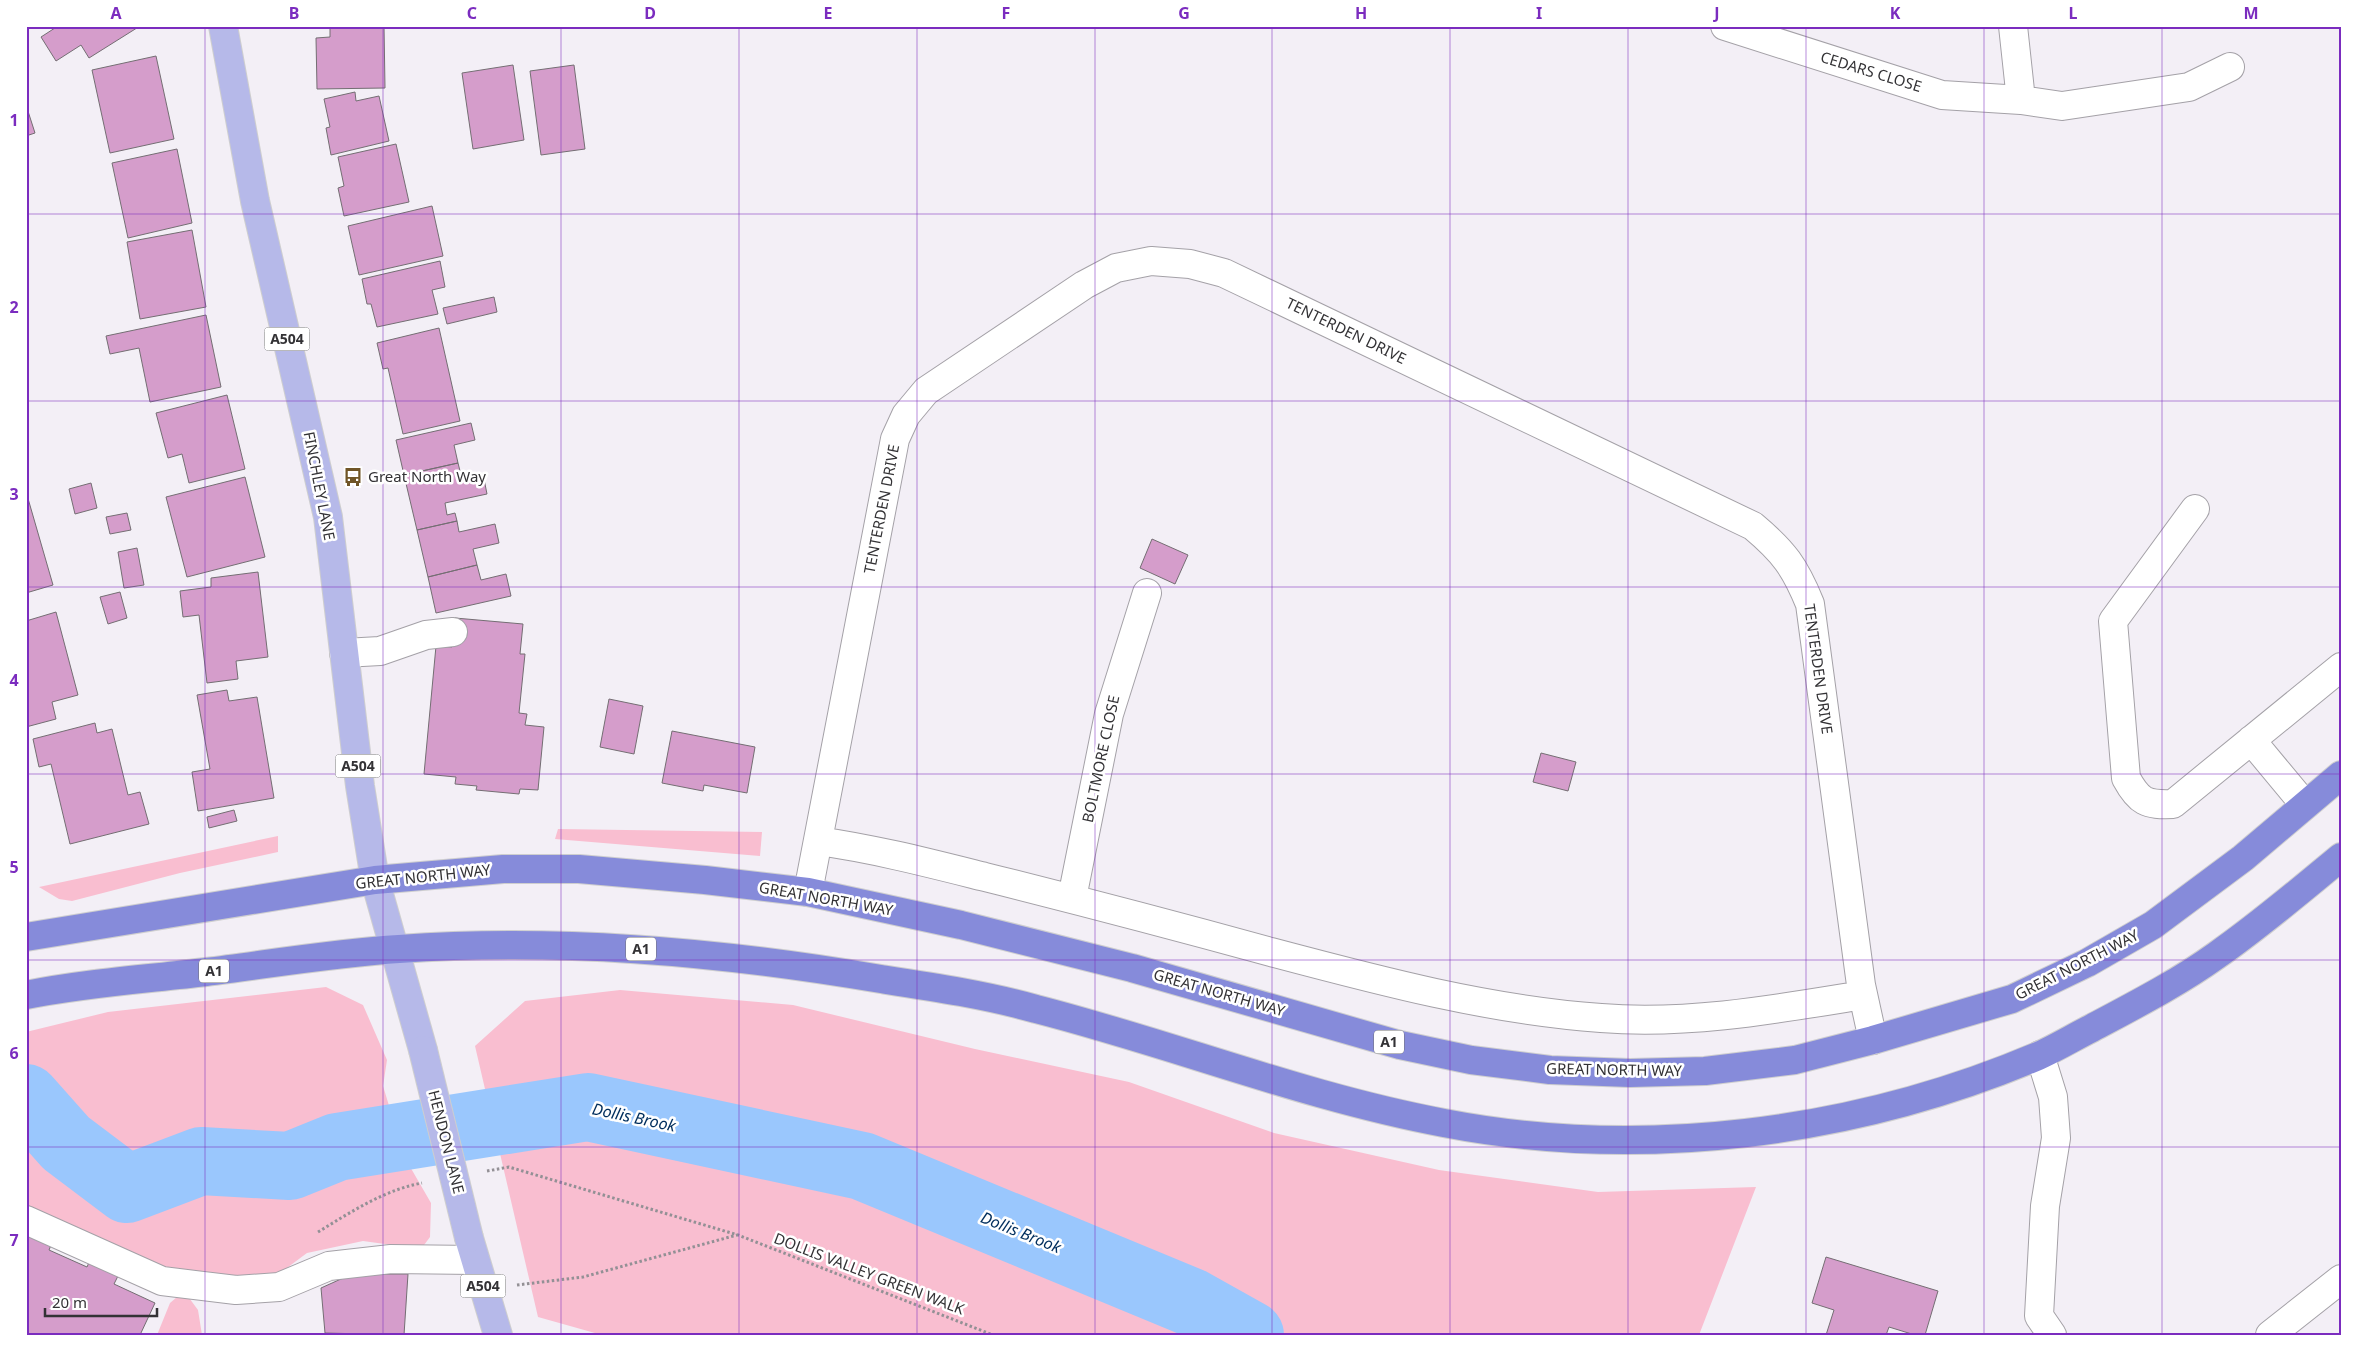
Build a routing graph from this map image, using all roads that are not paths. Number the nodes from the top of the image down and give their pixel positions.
1 (223, 26) edge
2 (1725, 26) edge
3 (2013, 26) edge
4 (2230, 67) dead end
5 (2021, 100) junction
6 (2195, 509) dead end
7 (1147, 592) dead end
8 (453, 632) dead end
9 (344, 653) junction
10 (2341, 667) edge
11 (2251, 740) junction
12 (2341, 775) edge
13 (2306, 805) junction
14 (818, 841) junction
15 (2341, 857) edge
16 (375, 880) junction
17 (808, 892) junction
18 (1072, 898) junction
19 (26, 937) edge
20 (394, 949) junction
21 (30, 994) edge
22 (1863, 995) junction
23 (1873, 1040) junction
24 (2040, 1055) junction
25 (26, 1220) edge
26 (472, 1249) junction
27 (2341, 1279) edge
28 (2041, 1328) edge
29 (498, 1335) edge
30 (2270, 1335) edge

1 - 9 main road, FINCHLEY LANE / A504
2 - 5 street, CEDARS CLOSE
3 - 5 street
4 - 5 street, CEDARS CLOSE
6 - 11 street
7 - 18 street, BOLTMORE CLOSE
8 - 9 street
9 - 16 main road, FINCHLEY LANE / A504
10 - 11 street
11 - 13 street
12 - 13 highway, GREAT NORTH WAY / A1
13 - 23 highway, GREAT NORTH WAY / A1
14 - 17 street, TENTERDEN DRIVE
14 - 18 street
14 - 22 street, TENTERDEN DRIVE
15 - 24 highway, A1
16 - 17 highway, GREAT NORTH WAY / A1
16 - 19 highway, GREAT NORTH WAY / A1
16 - 20 main road, FINCHLEY LANE / A504
17 - 23 highway, GREAT NORTH WAY / A1
18 - 22 street
20 - 21 highway, A1
20 - 24 highway, A1
20 - 26 main road, HENDON LANE / A504, bridge
22 - 23 street, TENTERDEN DRIVE
24 - 28 street
25 - 26 street
26 - 29 main road, HENDON LANE / A504
27 - 30 street

